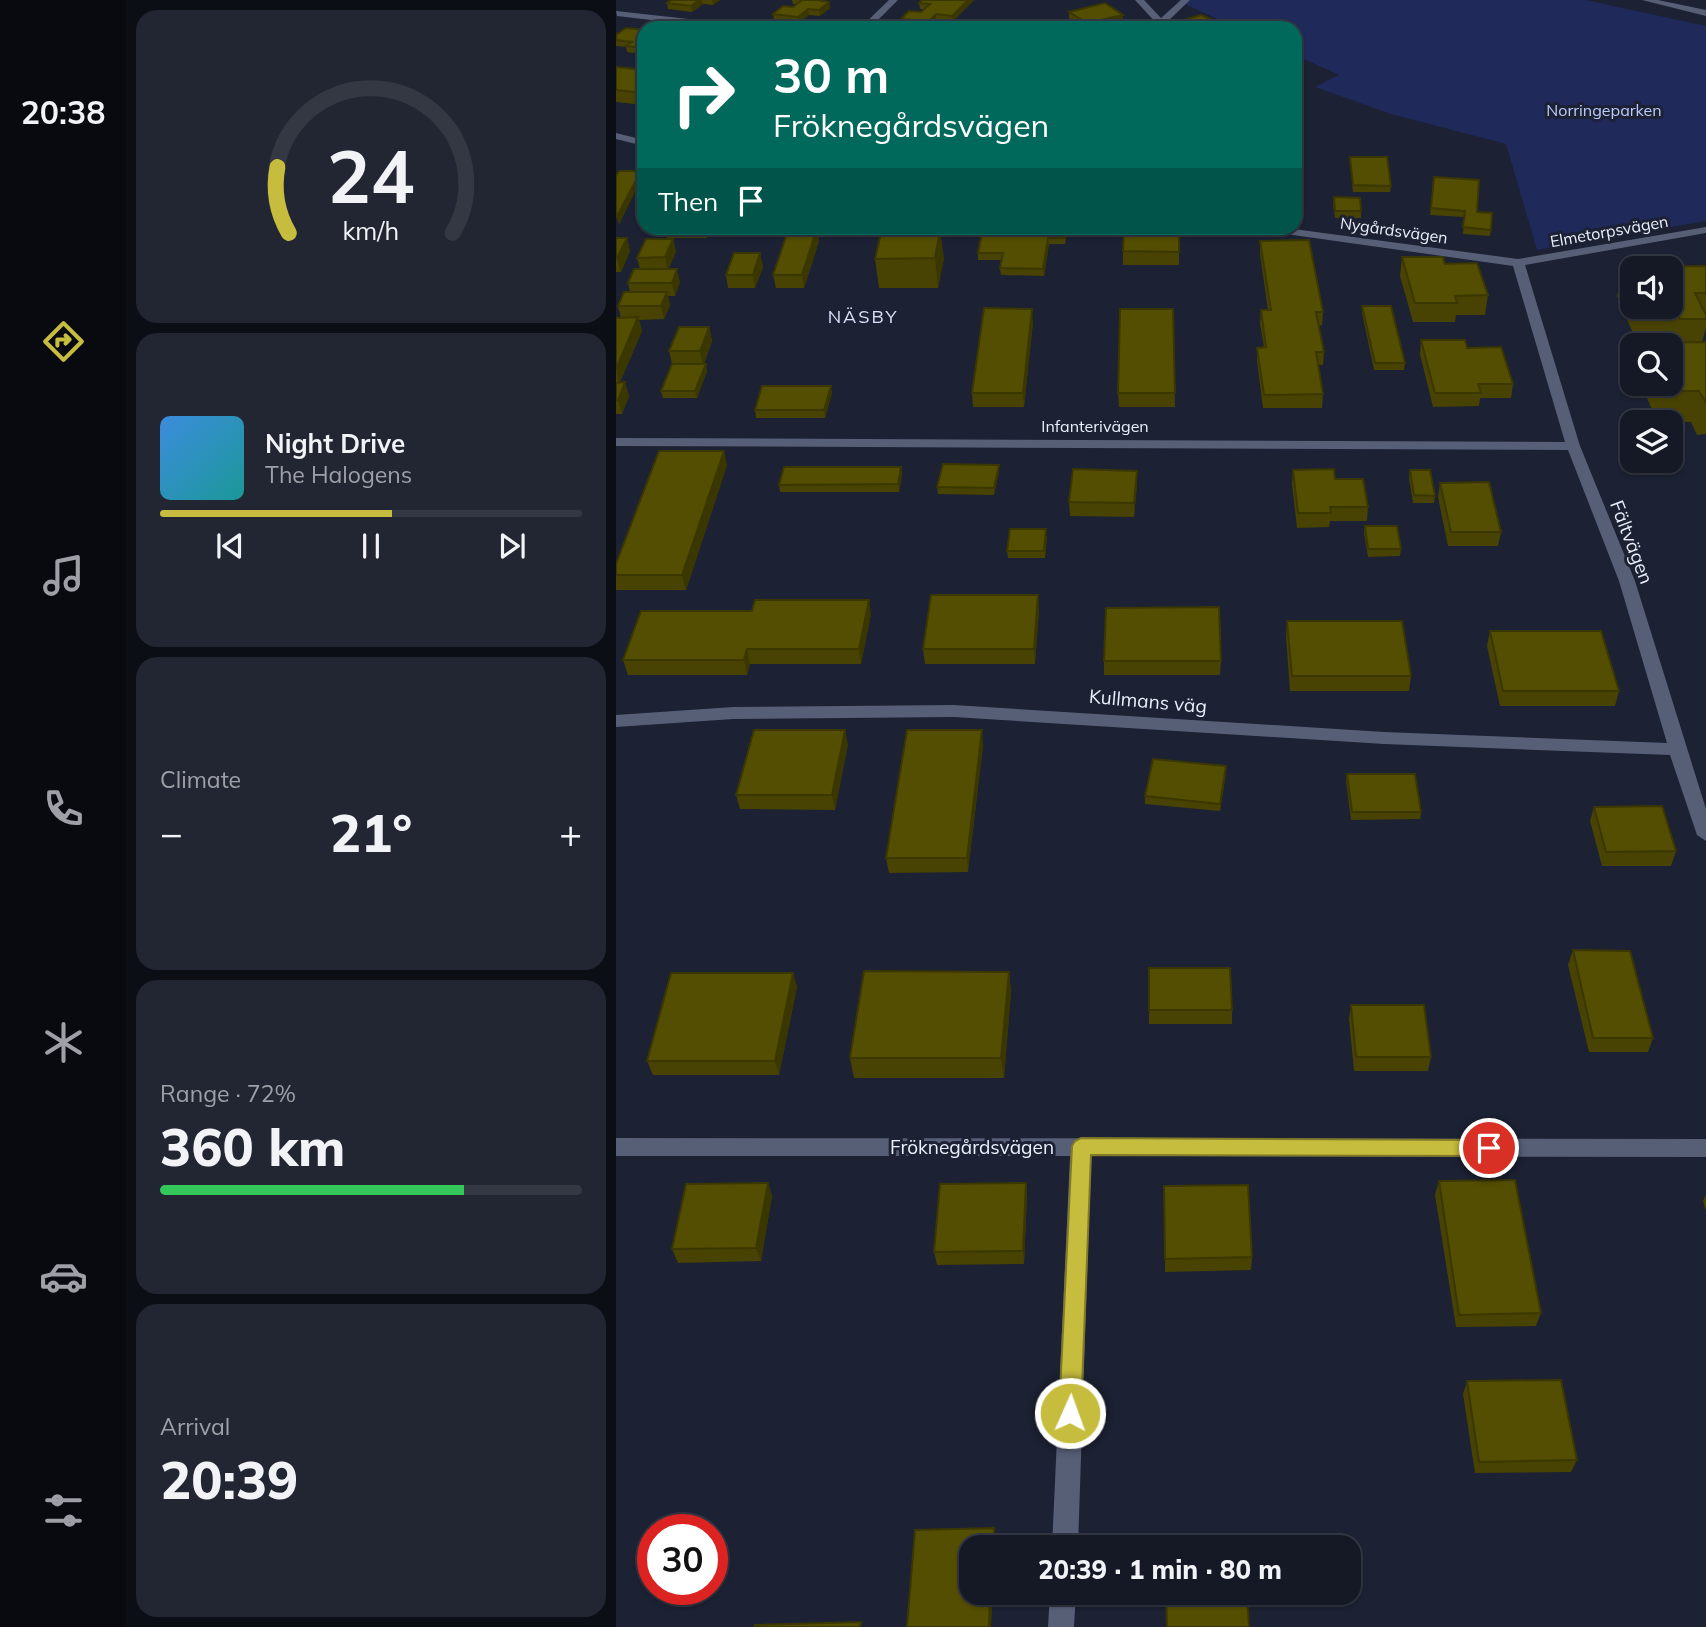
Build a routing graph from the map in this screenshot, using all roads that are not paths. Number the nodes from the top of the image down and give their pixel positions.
1 (635, 0) edge
2 (894, 0) edge
3 (1139, 0) edge
4 (1186, 0) edge
5 (1646, 0) edge
6 (1706, 12) edge
7 (616, 14) edge
8 (680, 21) edge
9 (873, 21) edge
10 (1159, 21) edge
11 (1163, 21) edge
12 (616, 136) edge
13 (637, 141) edge
14 (1706, 230) edge
15 (1302, 233) edge
16 (1518, 263) junction
17 (616, 442) edge
18 (1573, 446) junction
19 (616, 721) edge
20 (1676, 749) junction
21 (1706, 835) edge
22 (1081, 1146) junction
23 (616, 1147) edge
24 (1706, 1149) edge
25 (1065, 1535) edge
26 (1062, 1605) edge
27 (1061, 1627) edge

1 - 7 street
2 - 9 street
3 - 10 street
4 - 11 street
5 - 6 street
7 - 8 street
12 - 13 street
14 - 16 street, Elmetorpsvägen
15 - 16 street, Nygårdsvägen
16 - 18 street, Fältvägen
17 - 18 street, Infanterivägen
18 - 20 street, Fältvägen
19 - 20 street, Kullmans väg
20 - 21 street, Fältvägen
22 - 23 street, Fröknegårdsvägen
22 - 24 street, Fröknegårdsvägen
22 - 25 street
26 - 27 street

